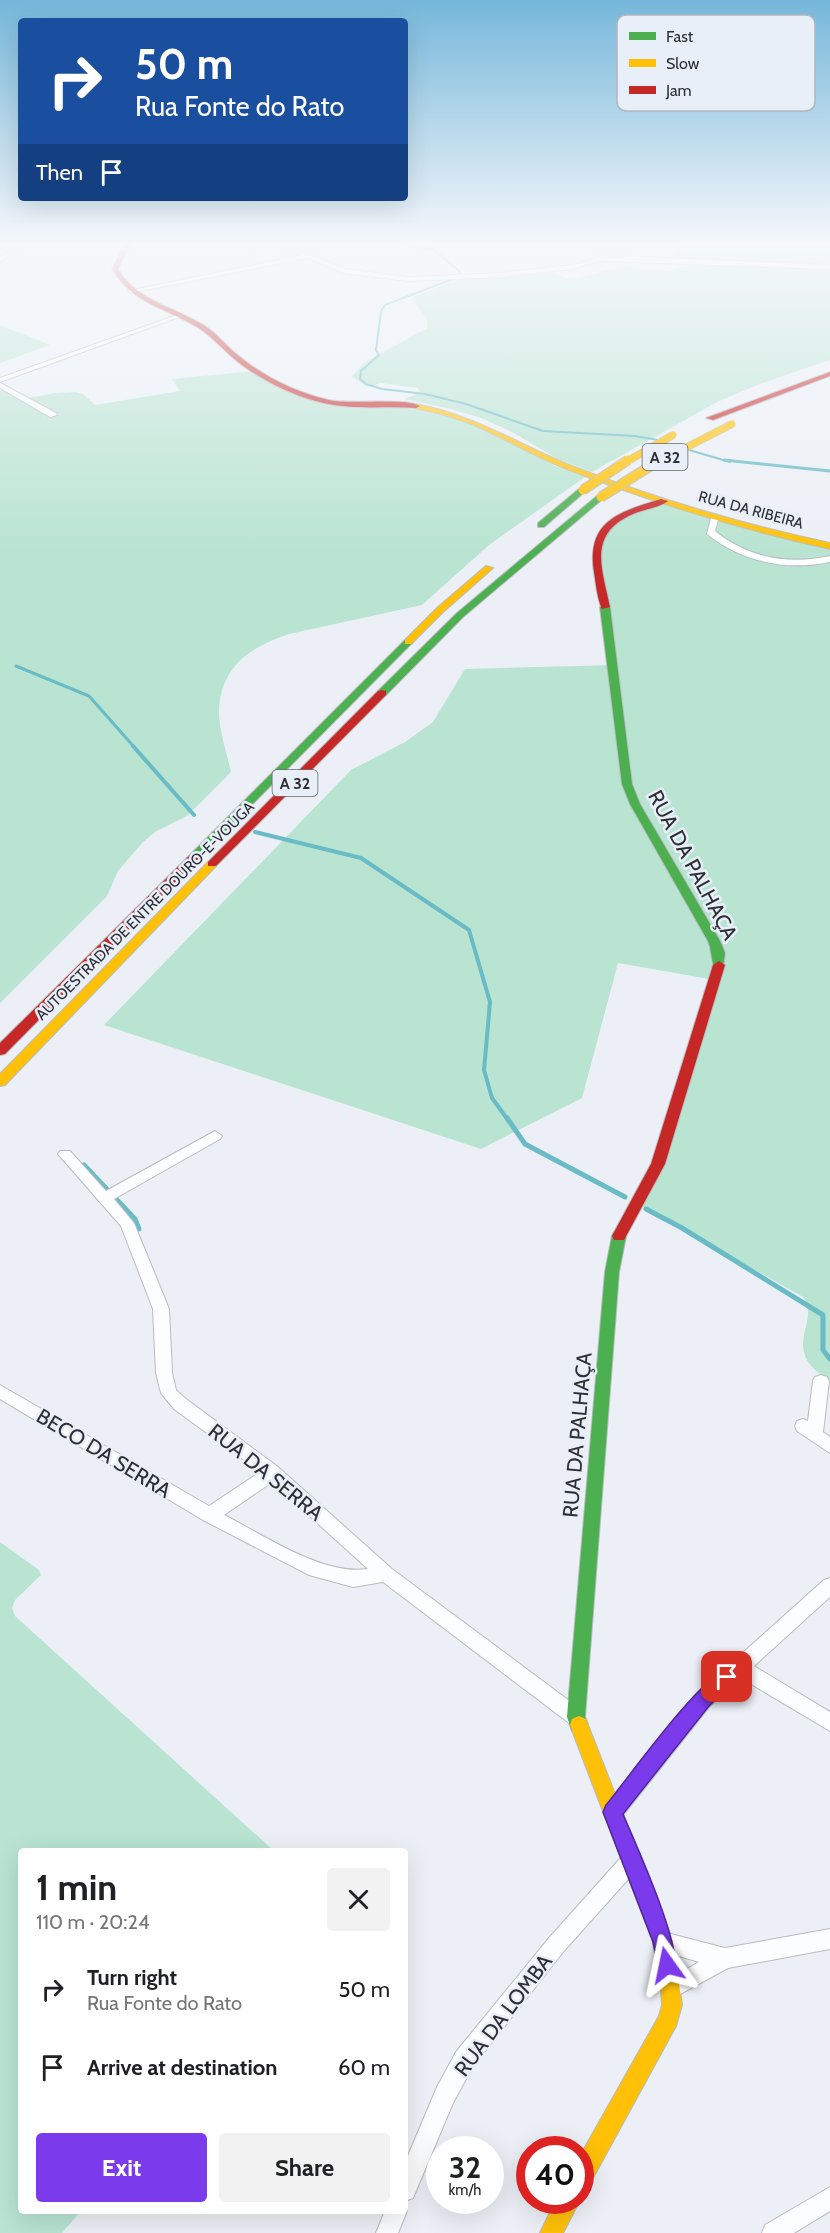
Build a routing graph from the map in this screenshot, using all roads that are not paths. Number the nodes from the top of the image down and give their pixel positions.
1 (97, 345) edge
2 (224, 345) edge
3 (830, 374) edge
4 (0, 380) edge
5 (0, 385) edge
6 (830, 386) edge
7 (53, 415) dead end
8 (663, 501) junction
9 (714, 519) junction
10 (529, 535) dead end
11 (830, 546) edge
12 (502, 557) dead end
13 (830, 560) edge
14 (0, 1051) edge
15 (0, 1082) edge
16 (216, 1136) dead end
17 (65, 1154) dead end
18 (105, 1198) junction
19 (821, 1381) dead end
20 (0, 1391) edge
21 (830, 1446) edge
22 (272, 1472) junction
23 (209, 1515) junction
24 (386, 1574) junction
25 (830, 1586) edge
26 (738, 1666) junction
27 (576, 1717) junction
28 (830, 1722) edge
29 (613, 1812) junction
30 (632, 1860) junction
31 (830, 1939) edge
32 (663, 1942) junction
33 (725, 1958) junction
34 (671, 1989) junction
35 (594, 2154) edge
36 (408, 2183) edge
37 (830, 2198) edge
38 (395, 2214) edge
39 (561, 2214) edge
40 (387, 2233) edge
41 (551, 2233) edge
42 (774, 2233) edge

1 - 4 street
2 - 8 main road, RUA DA RIBEIRA
3 - 10 main road, A 32, bridge
5 - 7 street
6 - 15 main road, AUTOESTRADA DE ENTRE DOURO-E-VOUGA / A 32, bridge
8 - 9 main road, RUA DA RIBEIRA
8 - 27 main road, RUA DA PALHAÇA
9 - 11 main road, RUA DA RIBEIRA
9 - 13 street
12 - 14 main road, AUTOESTRADA DE ENTRE DOURO-E-VOUGA / A 32
16 - 18 street
17 - 18 street, RUA DA SERRA
18 - 22 street, RUA DA SERRA
19 - 21 street
20 - 23 street, BECO DA SERRA
22 - 23 street
22 - 24 street, RUA DA SERRA
23 - 24 street, BECO DA SERRA
24 - 27 street, RUA DA SERRA
25 - 26 street
26 - 28 street
26 - 29 street
27 - 29 main road, RUA DA PALHAÇA
29 - 30 main road, RUA DA PALHAÇA
30 - 32 main road, RUA DA PALHAÇA
30 - 36 street, RUA DA LOMBA
31 - 33 street
32 - 33 street
32 - 34 main road, RUA DA PALHAÇA
33 - 34 street
34 - 35 main road, RUA DA PALHAÇA
37 - 42 street
38 - 40 street
39 - 41 main road

